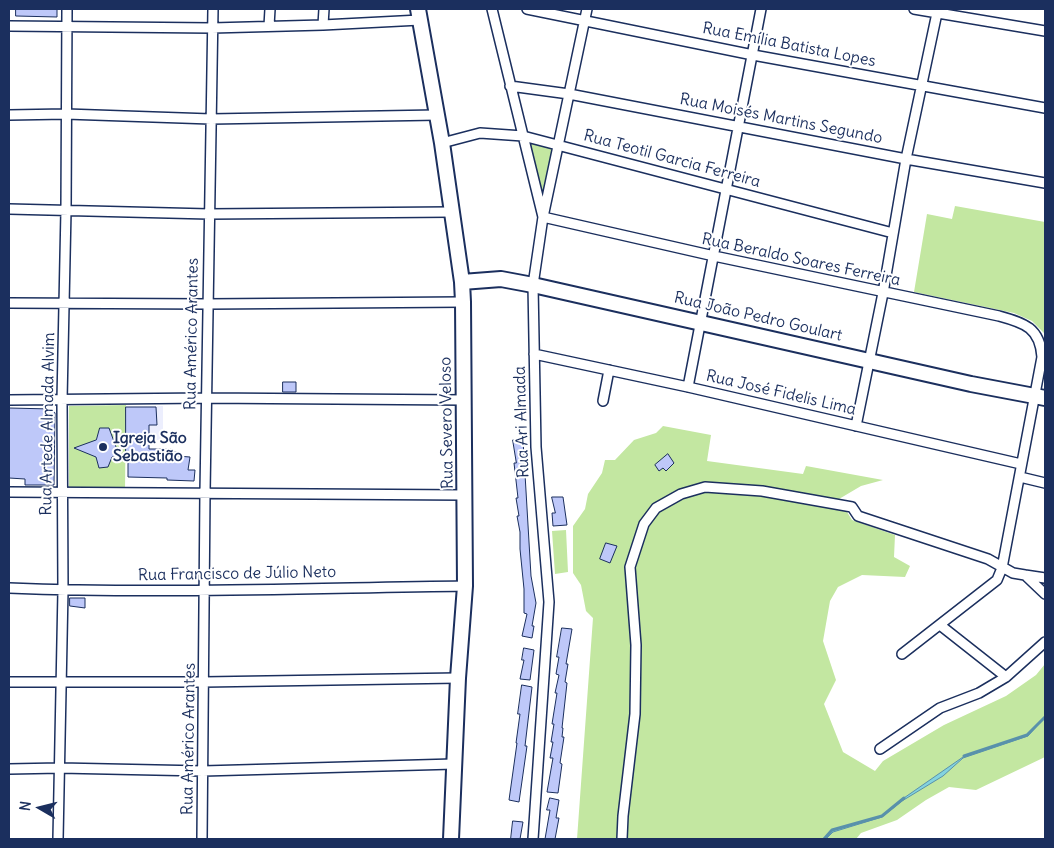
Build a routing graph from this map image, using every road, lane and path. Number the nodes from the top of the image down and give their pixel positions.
1 (67, 9) edge
2 (213, 9) edge
3 (270, 9) edge
4 (324, 9) edge
5 (492, 9) edge
6 (527, 9) edge
7 (587, 9) edge
8 (761, 9) edge
9 (914, 9) edge
10 (937, 13) junction
11 (419, 14) edge
12 (584, 20) junction
13 (323, 25) junction
14 (9, 26) edge
15 (67, 26) junction
16 (270, 26) junction
17 (212, 28) junction
18 (1045, 31) edge
19 (753, 55) junction
20 (921, 85) junction
21 (510, 86) junction
22 (569, 94) junction
23 (1045, 108) edge
24 (66, 114) junction
25 (9, 115) edge
26 (437, 115) junction
27 (211, 119) junction
28 (739, 127) junction
29 (522, 136) junction
30 (442, 143) junction
31 (559, 144) junction
32 (906, 159) junction
33 (1045, 182) edge
34 (727, 190) junction
35 (9, 209) edge
36 (66, 210) junction
37 (451, 212) junction
38 (209, 214) junction
39 (543, 217) junction
40 (893, 233) junction
41 (714, 256) junction
42 (462, 282) junction
43 (533, 284) junction
44 (883, 293) junction
45 (463, 302) junction
46 (9, 303) edge
47 (65, 304) junction
48 (208, 304) junction
49 (701, 322) junction
50 (534, 354) junction
51 (868, 360) junction
52 (609, 370) junction
53 (688, 387) junction
54 (1040, 397) edge
55 (206, 398) junction
56 (9, 400) edge
57 (62, 400) junction
58 (465, 400) junction
59 (603, 401) dead end
60 (856, 426) junction
61 (1021, 464) junction
62 (1020, 478) junction
63 (1045, 483) edge
64 (9, 492) edge
65 (205, 492) junction
66 (62, 493) junction
67 (465, 495) junction
68 (1002, 568) junction
69 (1025, 575) junction
70 (1045, 578) edge
71 (465, 586) junction
72 (9, 588) edge
73 (63, 590) junction
74 (206, 590) junction
75 (1045, 594) edge
76 (940, 624) junction
77 (1045, 642) edge
78 (902, 654) dead end
79 (458, 678) junction
80 (1006, 678) junction
81 (62, 681) junction
82 (9, 682) edge
83 (204, 682) junction
84 (880, 749) dead end
85 (454, 764) junction
86 (60, 768) junction
87 (9, 769) edge
88 (203, 771) junction
89 (58, 839) edge
90 (202, 839) edge
91 (451, 839) edge
92 (533, 839) edge
93 (622, 839) edge

1 - 15 street, Rua Artede Almada Alvim
2 - 17 street, Rua Américo Arantes
3 - 16 street
4 - 13 street
5 - 21 street
6 - 12 street, Rua Emília Batista Lopes
7 - 12 street, Rua Ari Almada
8 - 19 street
9 - 10 street
10 - 18 street
10 - 20 street
11 - 13 street
11 - 26 street, Rua Severo Veloso
12 - 19 street, Rua Emília Batista Lopes
12 - 22 street, Rua Ari Almada
13 - 16 street
14 - 15 street
15 - 17 street
15 - 24 street, Rua Artede Almada Alvim
16 - 17 street
17 - 27 street, Rua Américo Arantes
19 - 20 street, Rua Emília Batista Lopes
19 - 28 street
20 - 23 street, Rua Emília Batista Lopes
20 - 32 street
21 - 22 street, Rua Moisés Martins Segundo
21 - 29 street
22 - 28 street, Rua Moisés Martins Segundo
22 - 31 street, Rua Ari Almada
24 - 25 street
24 - 27 street
24 - 36 street, Rua Artede Almada Alvim
26 - 27 street
26 - 30 street, Rua Severo Veloso
27 - 38 street, Rua Américo Arantes
28 - 32 street, Rua Moisés Martins Segundo
28 - 34 street
29 - 30 street, Rua Teotil Garcia Ferreira
29 - 31 street, Rua Teotil Garcia Ferreira
29 - 39 street
30 - 37 street, Rua Severo Veloso
31 - 34 street, Rua Teotil Garcia Ferreira
31 - 39 street, Rua Ari Almada
32 - 33 street, Rua Moisés Martins Segundo
32 - 40 street
34 - 40 street, Rua Teotil Garcia Ferreira
34 - 41 street
35 - 36 street
36 - 38 street
36 - 47 street, Rua Artede Almada Alvim
37 - 38 street
37 - 42 street, Rua Severo Veloso
38 - 48 street, Rua Américo Arantes
39 - 41 street, Rua Beraldo Soares Ferreira
39 - 43 street, Rua Ari Almada
40 - 44 street
41 - 44 street, Rua Beraldo Soares Ferreira
41 - 49 street
42 - 43 street, Rua João Pedro Goulart
42 - 45 street, Rua Severo Veloso
43 - 49 street, Rua João Pedro Goulart
43 - 50 street, Rua Ari Almada
44 - 51 street
44 - 54 street, Rua Beraldo Soares Ferreira
45 - 48 street
45 - 58 street, Rua Severo Veloso
46 - 47 street
47 - 48 street
47 - 57 street, Rua Artede Almada Alvim
48 - 55 street, Rua Américo Arantes
49 - 51 street, Rua João Pedro Goulart
49 - 53 street
50 - 52 street, Rua José Fidelis Lima
50 - 92 street, Rua Ari Almada
51 - 54 street, Rua João Pedro Goulart
51 - 60 street
52 - 53 street, Rua José Fidelis Lima
52 - 59 street
53 - 60 street, Rua José Fidelis Lima
54 - 61 street
55 - 57 street
55 - 58 street
55 - 65 street, Rua Américo Arantes
56 - 57 street
57 - 66 street, Rua Artede Almada Alvim
58 - 67 street, Rua Severo Veloso
60 - 61 street, Rua José Fidelis Lima
61 - 62 street
62 - 63 street
62 - 68 street
64 - 66 street
65 - 66 street
65 - 67 street
65 - 74 street, Rua Américo Arantes
66 - 73 street, Rua Artede Almada Alvim
67 - 71 street, Rua Severo Veloso
68 - 69 street
68 - 76 street
68 - 93 street
69 - 70 street
69 - 75 street
71 - 74 street, Rua Francisco de Júlio Neto
71 - 79 street, Rua Severo Veloso
72 - 73 street, Rua Francisco de Júlio Neto
73 - 74 street, Rua Francisco de Júlio Neto
73 - 81 street, Rua Artede Almada Alvim
74 - 83 street, Rua Américo Arantes
76 - 78 street
76 - 80 street
77 - 80 street
79 - 83 street
79 - 85 street, Rua Severo Veloso
80 - 84 street
81 - 82 street
81 - 83 street
81 - 86 street, Rua Artede Almada Alvim
83 - 88 street, Rua Américo Arantes
85 - 88 street
85 - 91 street, Rua Severo Veloso
86 - 87 street
86 - 88 street
86 - 89 street, Rua Artede Almada Alvim
88 - 90 street, Rua Américo Arantes

